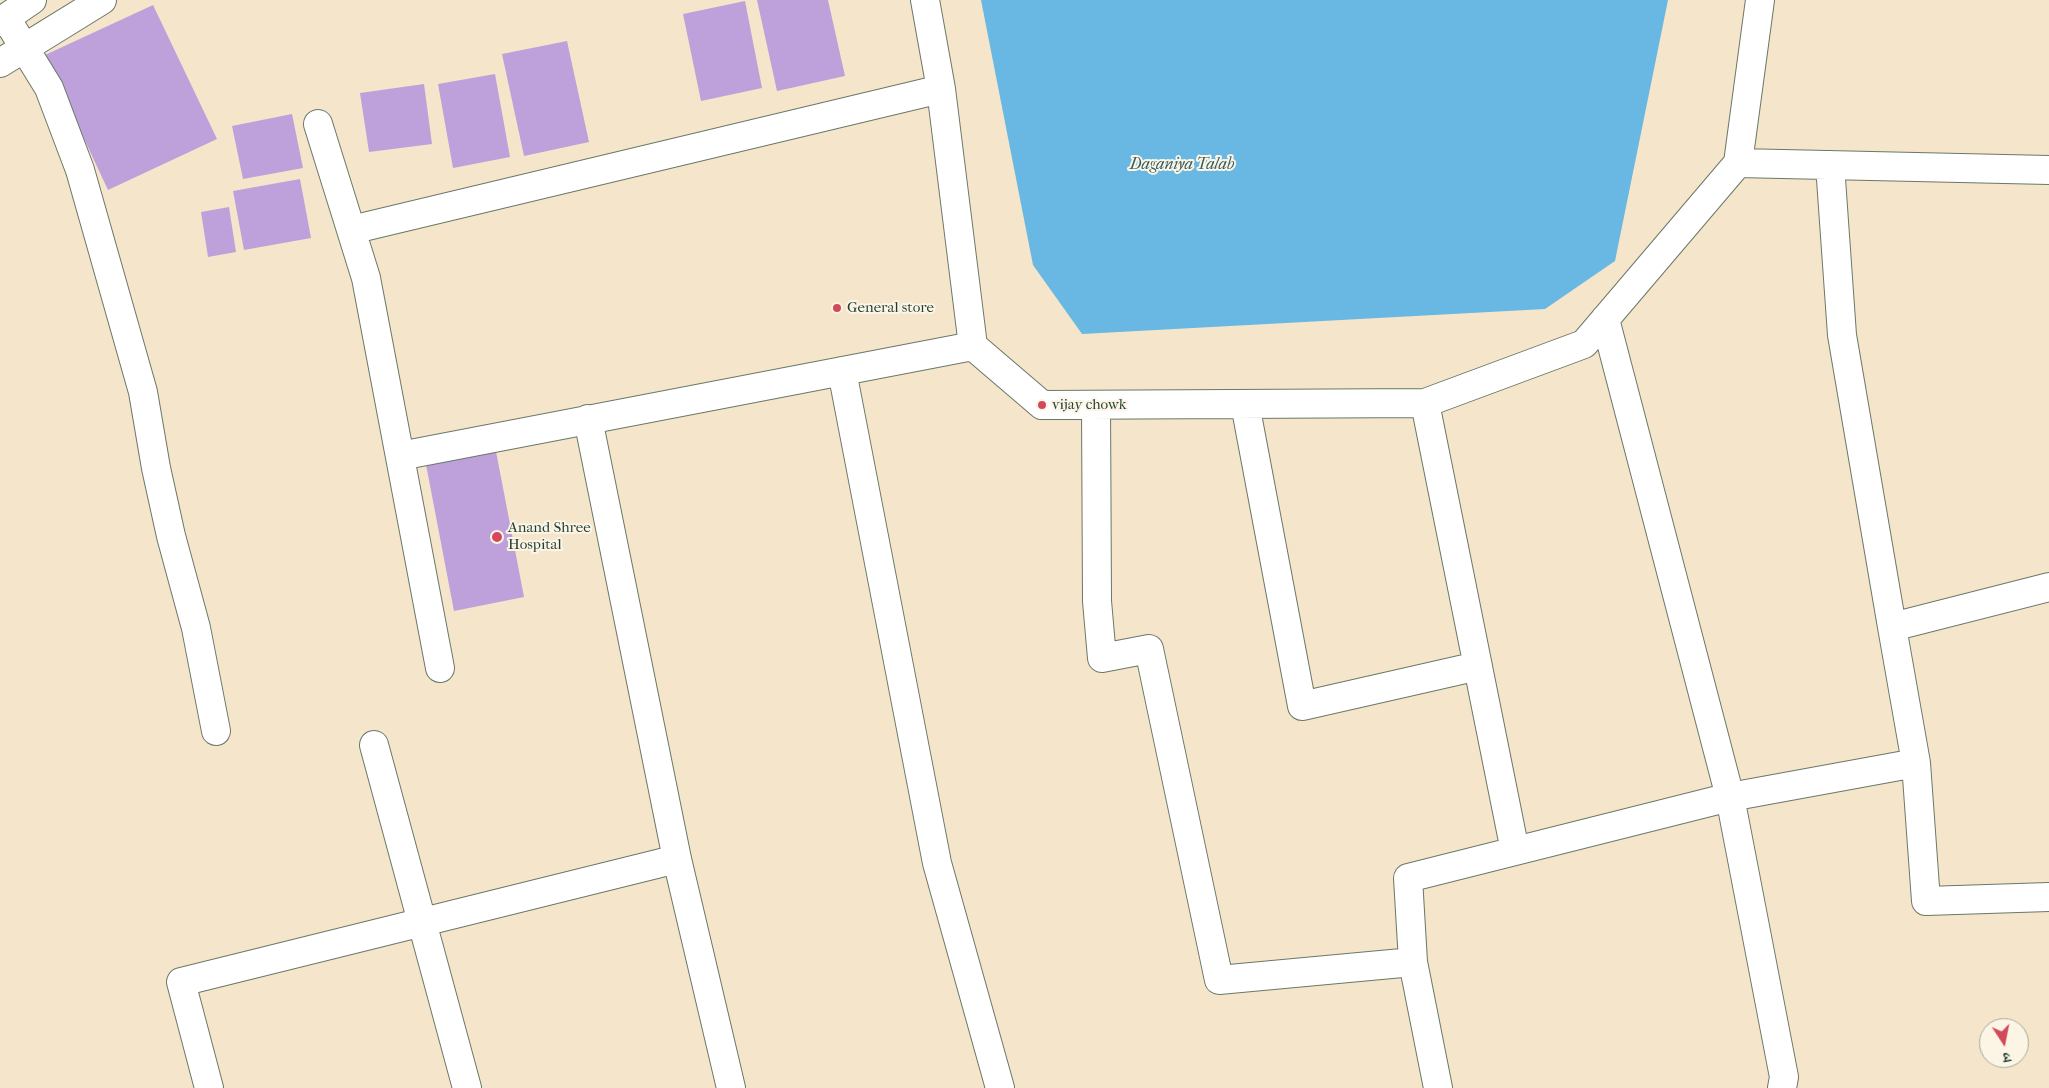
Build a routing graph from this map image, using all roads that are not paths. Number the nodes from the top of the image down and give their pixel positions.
1 (32, 0) edge
2 (102, 0) edge
3 (925, 0) edge
4 (1760, 0) edge
5 (3, 20) edge
6 (23, 48) junction
7 (0, 63) edge
8 (941, 88) junction
9 (318, 124) dead end
10 (1738, 163) junction
11 (1830, 165) junction
12 (2049, 170) edge
13 (351, 230) junction
14 (1605, 319) junction
15 (973, 346) junction
16 (842, 371) junction
17 (1425, 403) junction
18 (1245, 404) junction
19 (1096, 405) junction
20 (588, 419) junction
21 (400, 456) junction
22 (2049, 587) edge
23 (1892, 627) junction
24 (1478, 666) junction
25 (440, 668) dead end
26 (216, 731) dead end
27 (374, 745) dead end
28 (1916, 763) junction
29 (1730, 797) junction
30 (1515, 851) junction
31 (677, 859) junction
32 (2049, 897) edge
33 (421, 923) junction
34 (1413, 962) junction
35 (209, 1088) edge
36 (467, 1088) edge
37 (731, 1088) edge
38 (1000, 1088) edge
39 (1438, 1088) edge
40 (1782, 1088) edge

1 - 5 street
2 - 6 street
3 - 8 street
4 - 10 street
5 - 6 street
6 - 7 street
6 - 26 street
8 - 13 street
8 - 15 street
9 - 13 street
10 - 11 street
10 - 14 street
11 - 12 street
11 - 23 street
13 - 21 street
14 - 17 street
14 - 29 street
15 - 16 street
15 - 19 street
16 - 20 street
16 - 38 street
17 - 18 street
17 - 24 street
18 - 19 street
18 - 24 street
19 - 34 street
20 - 21 street
20 - 31 street
21 - 25 street
22 - 23 street
23 - 28 street
24 - 30 street
27 - 33 street
28 - 29 street
28 - 32 street
29 - 30 street
29 - 40 street
30 - 34 street
31 - 33 street
31 - 37 street
33 - 35 street
33 - 36 street
34 - 39 street

